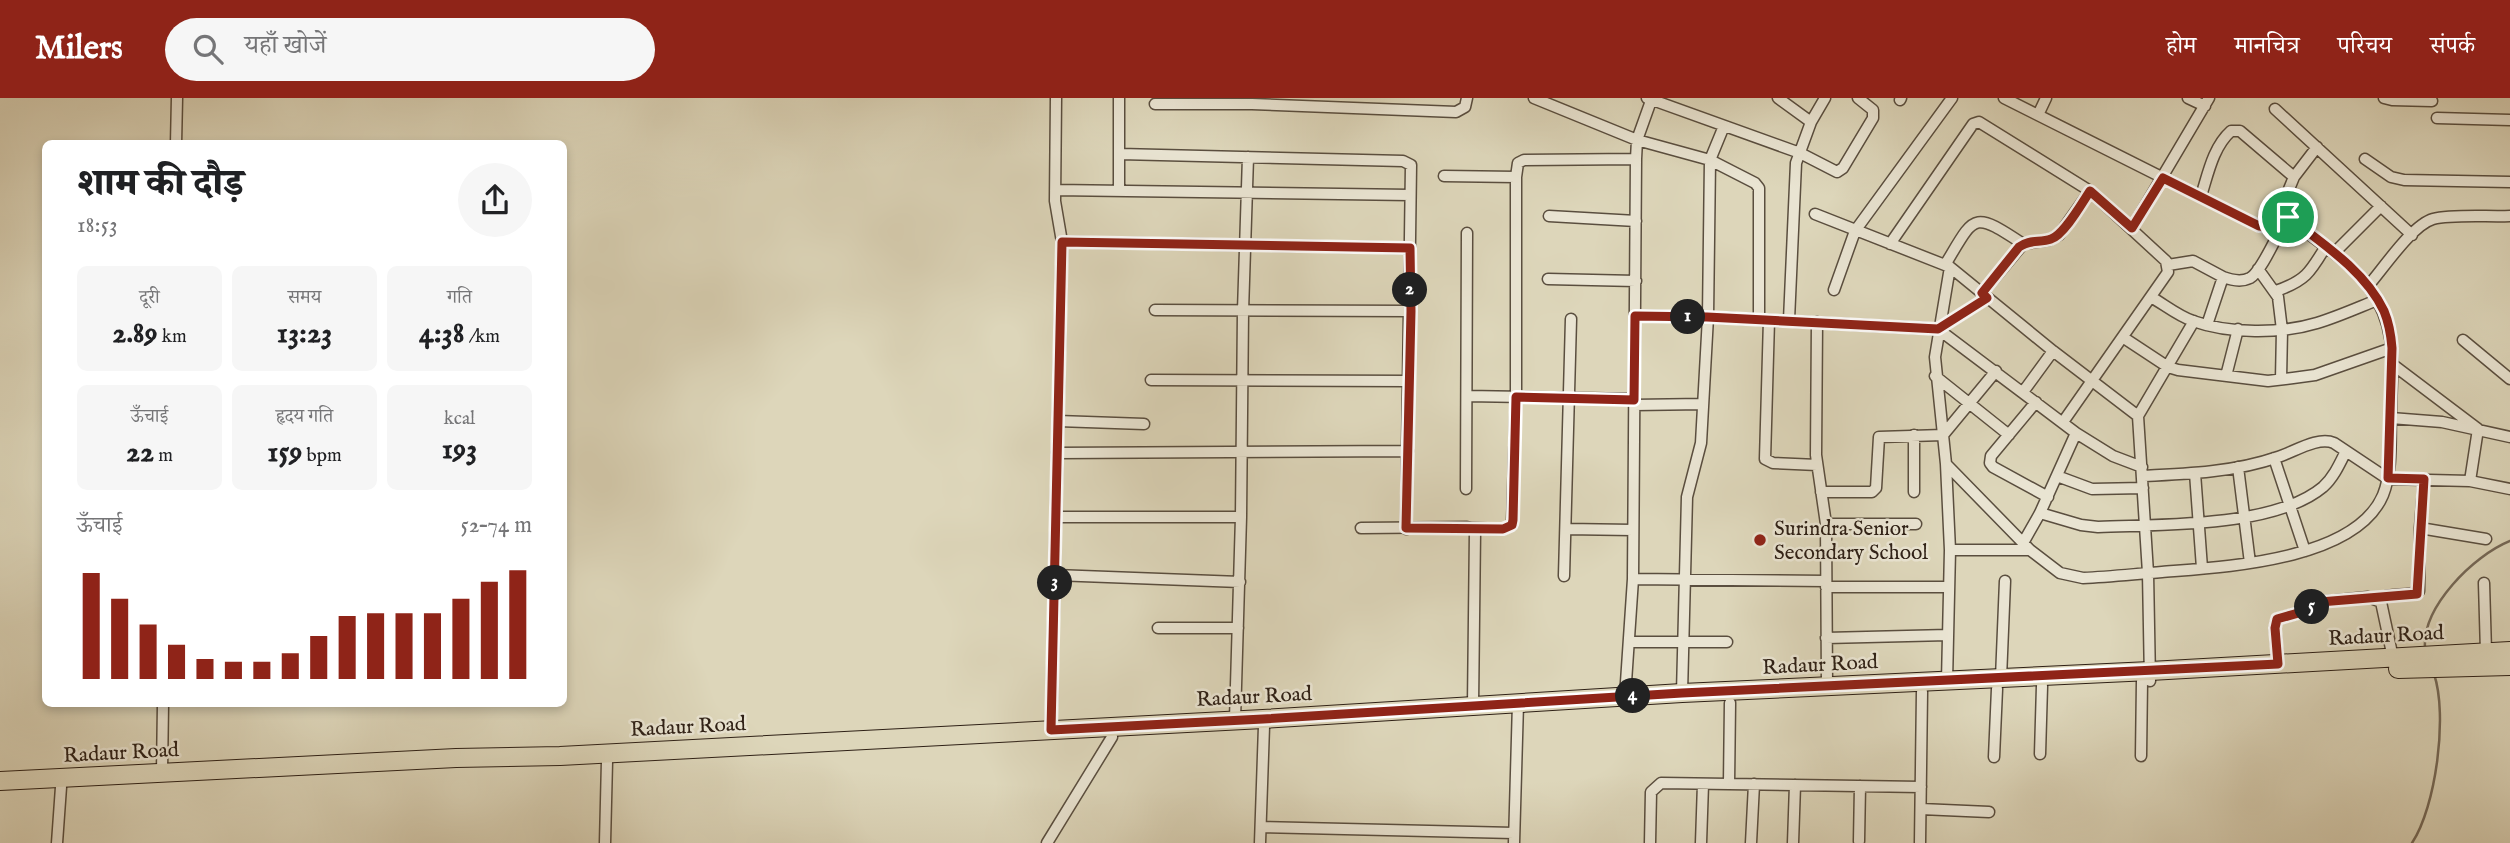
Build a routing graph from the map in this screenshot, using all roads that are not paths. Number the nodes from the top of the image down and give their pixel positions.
1 (177, 98) edge
2 (1056, 98) edge
3 (1119, 98) edge
4 (1467, 98) edge
5 (1534, 98) edge
6 (1778, 98) edge
7 (1825, 98) edge
8 (1858, 98) edge
9 (1952, 98) edge
10 (2004, 98) edge
11 (2046, 98) edge
12 (2188, 98) edge
13 (2384, 98) edge
14 (1650, 99) edge
15 (1252, 101) edge
16 (2432, 101) dead end
17 (2207, 102) edge
18 (1155, 104) dead end
19 (2275, 109) dead end
20 (2038, 115) junction
21 (2437, 118) dead end
22 (2510, 120) edge
23 (1811, 122) junction
24 (1724, 126) junction
25 (176, 140) edge
26 (1637, 140) junction
27 (2317, 148) junction
28 (1800, 153) junction
29 (1120, 154) junction
30 (1248, 157) junction
31 (1636, 159) junction
32 (2365, 159) dead end
33 (1710, 160) junction
34 (1444, 176) dead end
35 (1516, 177) junction
36 (2294, 177) junction
37 (2163, 178) junction
38 (2510, 182) edge
39 (1055, 190) junction
40 (1119, 191) junction
41 (2090, 191) junction
42 (1245, 194) junction
43 (1410, 195) junction
44 (2201, 196) junction
45 (2381, 206) junction
46 (1815, 214) dead end
47 (1549, 216) dead end
48 (2510, 216) edge
49 (2288, 217) junction
50 (1636, 221) junction
51 (2132, 228) junction
52 (2282, 228) junction
53 (1855, 231) junction
54 (1467, 233) dead end
55 (2412, 235) junction
56 (1062, 242) junction
57 (1891, 244) junction
58 (2023, 244) junction
59 (1244, 245) junction
60 (1410, 248) junction
61 (2330, 250) junction
62 (2168, 265) junction
63 (1947, 266) junction
64 (2258, 269) junction
65 (2223, 277) junction
66 (1548, 279) dead end
67 (1636, 281) junction
68 (2368, 286) junction
69 (1834, 290) dead end
70 (2276, 291) junction
71 (1984, 295) junction
72 (2151, 297) junction
73 (2378, 300) junction
74 (1155, 310) dead end
75 (1242, 311) junction
76 (1411, 311) junction
77 (1635, 316) junction
78 (1707, 317) junction
79 (1571, 319) dead end
80 (1764, 320) junction
81 (1789, 320) junction
82 (2194, 321) junction
83 (1817, 323) junction
84 (2207, 325) junction
85 (1938, 329) junction
86 (2238, 329) junction
87 (2282, 330) junction
88 (2124, 338) junction
89 (2463, 340) dead end
90 (2392, 348) junction
91 (2053, 351) junction
92 (2392, 364) junction
93 (2168, 367) junction
94 (1996, 372) junction
95 (1936, 376) junction
96 (2227, 376) junction
97 (2281, 379) junction
98 (2510, 379) edge
99 (1152, 380) dead end
100 (1242, 380) junction
101 (1409, 381) junction
102 (2093, 381) junction
103 (2024, 391) junction
104 (1467, 396) junction
105 (1516, 397) junction
106 (1569, 397) junction
107 (1634, 402) junction
108 (2036, 402) junction
109 (1703, 404) junction
110 (1970, 404) junction
111 (2138, 416) junction
112 (2390, 418) junction
113 (1058, 421) junction
114 (2063, 422) junction
115 (1144, 424) dead end
116 (2478, 429) junction
117 (2076, 433) junction
118 (1914, 435) junction
119 (1943, 435) junction
120 (2009, 435) junction
121 (2510, 437) edge
122 (1241, 451) junction
123 (1408, 451) junction
124 (2346, 451) junction
125 (1057, 453) junction
126 (2274, 458) junction
127 (1946, 464) junction
128 (1817, 465) junction
129 (2238, 467) junction
130 (2195, 473) junction
131 (2057, 476) junction
132 (2143, 477) junction
133 (2388, 478) junction
134 (2424, 479) junction
135 (2470, 481) junction
136 (1466, 489) dead end
137 (2510, 489) edge
138 (1821, 492) junction
139 (1913, 492) dead end
140 (2048, 497) junction
141 (2288, 506) junction
142 (2040, 513) junction
143 (1056, 517) junction
144 (1241, 517) junction
145 (2246, 517) junction
146 (2199, 522) junction
147 (1826, 524) junction
148 (1916, 524) dead end
149 (2145, 525) junction
150 (1361, 528) dead end
151 (1406, 528) junction
152 (1472, 528) junction
153 (2420, 528) junction
154 (1566, 529) junction
155 (1633, 530) junction
156 (2486, 539) dead end
157 (2026, 547) junction
158 (1950, 550) junction
159 (2305, 551) junction
160 (2250, 563) junction
161 (2202, 568) junction
162 (2148, 573) junction
163 (1055, 575) junction
164 (1564, 576) dead end
165 (1633, 579) junction
166 (1685, 579) junction
167 (2005, 581) dead end
168 (1240, 582) junction
169 (2484, 583) dead end
170 (1826, 584) junction
171 (1949, 587) junction
172 (2378, 599) junction
173 (1158, 628) dead end
174 (1238, 628) junction
175 (1948, 635) junction
176 (1826, 638) junction
177 (1629, 642) junction
178 (1727, 642) dead end
179 (1684, 643) junction
180 (2510, 651) edge
181 (2486, 652) junction
182 (2393, 658) junction
183 (2440, 661) junction
184 (2416, 662) junction
185 (2278, 664) junction
186 (2510, 666) edge
187 (2147, 678) junction
188 (1947, 681) junction
189 (1999, 684) junction
190 (1827, 686) junction
191 (2042, 686) junction
192 (1922, 692) junction
193 (1682, 693) junction
194 (1625, 697) junction
195 (1730, 703) junction
196 (1473, 705) junction
197 (163, 707) edge
198 (1518, 708) junction
199 (1235, 719) junction
200 (1264, 726) junction
201 (1051, 730) junction
202 (1112, 737) junction
203 (2040, 754) dead end
204 (2141, 756) dead end
205 (1994, 757) dead end
206 (607, 761) junction
207 (162, 772) junction
208 (0, 781) edge
209 (1703, 784) junction
210 (1729, 784) junction
211 (1754, 784) junction
212 (1795, 785) junction
213 (1860, 786) junction
214 (61, 787) junction
215 (1921, 788) junction
216 (0, 790) edge
217 (1921, 809) junction
218 (1989, 812) dead end
219 (1261, 827) junction
220 (1514, 838) edge
221 (1858, 841) dead end
222 (57, 843) edge
223 (605, 843) edge
224 (1047, 843) edge
225 (1260, 843) edge
226 (1650, 843) edge
227 (1701, 843) edge
228 (1751, 843) edge
229 (1793, 843) edge
230 (1920, 843) edge

1 - 25 street
2 - 39 street
3 - 29 street
4 - 15 street
5 - 26 street
6 - 23 street
7 - 23 street
8 - 28 street
9 - 53 street
10 - 20 street
11 - 20 street
12 - 17 street
13 - 16 street
14 - 24 street
14 - 26 street
15 - 18 street
17 - 37 street
19 - 27 street
20 - 37 street
21 - 22 street
23 - 28 street
24 - 28 street
24 - 33 street
26 - 31 street
26 - 33 street
27 - 36 street
27 - 45 street
28 - 81 street
29 - 30 street
29 - 40 street
30 - 42 street
30 - 43 street
31 - 35 street
31 - 50 street
32 - 38 street
33 - 78 street
33 - 80 street
34 - 35 street
35 - 105 street
36 - 44 street
36 - 49 street
37 - 44 street
37 - 51 street
39 - 40 street
39 - 56 street
40 - 42 street
41 - 51 street
41 - 57 street
41 - 58 street
42 - 43 street
42 - 59 street
43 - 60 street
44 - 52 street
45 - 55 street
45 - 61 street
46 - 53 street
47 - 50 street
48 - 55 street
49 - 52 street
49 - 61 street
50 - 67 street
51 - 62 street
52 - 64 street
53 - 57 street
53 - 69 street
54 - 104 street
55 - 68 street
56 - 59 street
56 - 113 street
57 - 63 street
58 - 63 street
58 - 71 street
59 - 60 street
59 - 75 street
60 - 76 street
61 - 68 street
61 - 70 street
62 - 65 street
62 - 72 street
63 - 71 street
63 - 85 street
64 - 65 street
64 - 70 street
65 - 84 street
66 - 67 street
67 - 77 street
68 - 73 street
70 - 87 street
71 - 85 street
71 - 91 street
72 - 82 street
72 - 88 street
73 - 87 street
73 - 90 street
74 - 75 street
75 - 76 street
75 - 100 street
76 - 101 street
77 - 78 street
77 - 107 street
78 - 80 street
78 - 109 street
79 - 106 street
80 - 81 street
80 - 128 street
81 - 83 street
82 - 84 street
82 - 93 street
83 - 85 street
83 - 128 street
84 - 86 street
85 - 94 street
85 - 95 street
86 - 87 street
86 - 96 street
87 - 97 street
88 - 93 street
88 - 102 street
89 - 98 street
90 - 92 street
90 - 97 street
91 - 102 street
91 - 103 street
92 - 112 street
92 - 116 street
93 - 96 street
93 - 111 street
94 - 103 street
94 - 110 street
95 - 110 street
95 - 119 street
96 - 97 street
99 - 100 street
100 - 101 street
100 - 122 street
101 - 123 street
102 - 111 street
102 - 114 street
103 - 108 street
104 - 105 street
104 - 136 street
105 - 106 street
105 - 152 street
106 - 107 street
106 - 154 street
107 - 109 street
107 - 155 street
108 - 114 street
108 - 120 street
109 - 166 street
110 - 119 street
110 - 120 street
111 - 132 street
112 - 116 street
112 - 133 street
113 - 115 street
113 - 125 street
114 - 117 street
116 - 121 street
116 - 135 street
117 - 131 street
117 - 132 street
118 - 119 street
118 - 138 street
118 - 139 street
119 - 127 street
120 - 140 street
122 - 123 street
122 - 125 street
122 - 144 street
123 - 151 street
124 - 126 street
124 - 133 street
124 - 141 street
125 - 143 street
126 - 129 street
126 - 141 street
127 - 157 street
127 - 158 street
128 - 138 street
129 - 130 street
129 - 145 street
130 - 132 street
130 - 146 street
131 - 132 street
131 - 140 street
132 - 149 street
133 - 134 street
133 - 159 street
134 - 135 street
134 - 153 street
135 - 137 street
138 - 147 street
140 - 142 street
141 - 145 street
141 - 159 street
142 - 149 street
142 - 157 street
143 - 144 street
143 - 163 street
144 - 168 street
145 - 146 street
145 - 160 street
146 - 149 street
146 - 161 street
147 - 148 street
147 - 170 street
149 - 162 street
150 - 151 street
151 - 152 street
152 - 196 street
153 - 156 street
153 - 172 street
154 - 155 street
154 - 164 street
155 - 165 street
157 - 158 street
157 - 162 street
158 - 171 street
159 - 160 street
160 - 161 street
161 - 162 street
162 - 187 street
163 - 168 street
163 - 201 street
165 - 166 street
165 - 177 street
166 - 170 street
166 - 179 street
167 - 189 street
168 - 174 street
169 - 181 street
170 - 171 street
170 - 176 street
171 - 175 street
172 - 182 street
172 - 185 street
173 - 174 street
174 - 199 street
175 - 176 street
175 - 188 street
176 - 190 street
177 - 179 street
177 - 194 street
178 - 179 street
179 - 193 street
180 - 181 main road, Radaur Road
181 - 183 main road, Radaur Road
182 - 184 main road, Radaur Road
182 - 185 main road, Radaur Road
183 - 184 main road, Radaur Road
183 - 186 main road, Radaur Road
184 - 187 main road, Radaur Road
185 - 187 main road, Radaur Road
187 - 189 main road, Radaur Road
187 - 191 main road, Radaur Road
187 - 204 street
188 - 189 main road, Radaur Road
188 - 190 main road, Radaur Road
189 - 191 main road, Radaur Road
189 - 192 main road, Radaur Road
189 - 205 street
190 - 193 main road, Radaur Road
191 - 203 street
192 - 195 main road, Radaur Road
192 - 215 street
193 - 194 main road, Radaur Road
194 - 198 main road, Radaur Road
195 - 198 main road, Radaur Road
195 - 210 street
196 - 198 main road, Radaur Road
196 - 199 main road, Radaur Road
197 - 207 street
198 - 200 main road, Radaur Road
198 - 220 street
199 - 201 main road, Radaur Road
200 - 202 main road, Radaur Road
200 - 219 street
201 - 207 main road, Radaur Road
202 - 206 main road, Radaur Road
202 - 224 street
206 - 214 main road, Radaur Road
206 - 223 street
207 - 208 main road, Radaur Road
209 - 210 street
209 - 226 street
209 - 227 street
210 - 211 street
211 - 212 street
211 - 228 street
212 - 213 street
212 - 229 street
213 - 215 street
213 - 221 street
214 - 216 main road, Radaur Road
214 - 222 street
215 - 217 street
217 - 218 street
217 - 230 street
219 - 220 street
219 - 225 street

